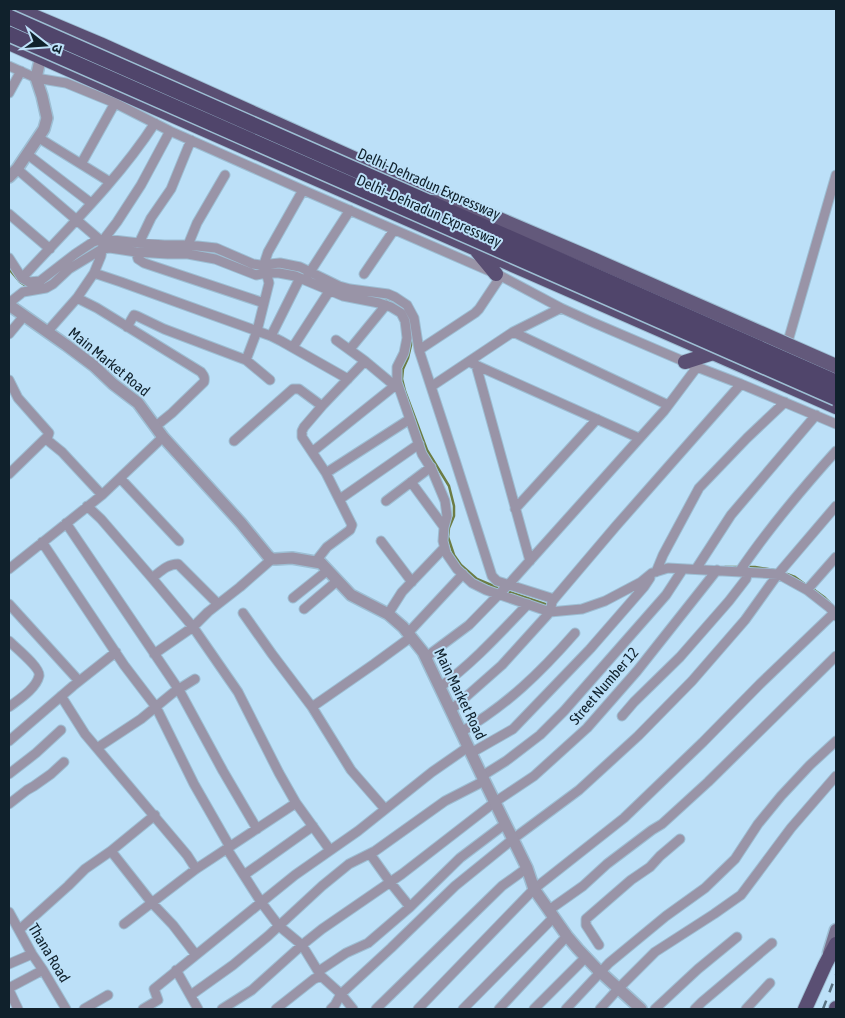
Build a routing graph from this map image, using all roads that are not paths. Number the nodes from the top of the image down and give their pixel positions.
1 (17, 9) edge
2 (9, 17) edge
3 (49, 22) junction
4 (9, 34) edge
5 (9, 42) edge
6 (41, 57) junction
7 (9, 66) edge
8 (21, 71) junction
9 (36, 78) junction
10 (9, 93) edge
11 (115, 103) junction
12 (155, 123) junction
13 (170, 131) junction
14 (39, 138) junction
15 (191, 140) junction
16 (27, 154) junction
17 (81, 164) junction
18 (13, 173) edge
19 (225, 175) dead end
20 (836, 175) edge
21 (110, 182) junction
22 (303, 190) junction
23 (428, 202) junction
24 (91, 203) junction
25 (464, 208) junction
26 (350, 210) junction
27 (9, 214) edge
28 (76, 219) junction
29 (394, 230) junction
30 (450, 238) junction
31 (103, 244) junction
32 (188, 245) junction
33 (137, 248) junction
34 (50, 249) junction
35 (476, 250) junction
36 (9, 258) edge
37 (265, 269) junction
38 (94, 273) junction
39 (364, 274) dead end
40 (499, 275) junction
41 (306, 276) junction
42 (22, 278) junction
43 (330, 290) junction
44 (77, 298) junction
45 (264, 303) junction
46 (9, 304) edge
47 (386, 305) junction
48 (561, 308) junction
49 (24, 316) junction
50 (127, 327) junction
51 (257, 331) junction
52 (47, 332) junction
53 (513, 332) junction
54 (9, 334) edge
55 (271, 336) junction
56 (336, 340) dead end
57 (293, 348) junction
58 (350, 349) junction
59 (419, 350) junction
60 (786, 350) junction
61 (713, 353) junction
62 (246, 360) junction
63 (365, 361) junction
64 (472, 363) junction
65 (691, 365) junction
66 (836, 366) edge
67 (836, 372) edge
68 (348, 379) junction
69 (9, 380) edge
70 (270, 380) dead end
71 (836, 382) edge
72 (741, 384) junction
73 (396, 385) junction
74 (432, 386) junction
75 (836, 398) edge
76 (785, 402) junction
77 (668, 405) junction
78 (322, 406) junction
79 (836, 407) edge
80 (816, 415) junction
81 (410, 419) junction
82 (597, 419) junction
83 (836, 424) edge
84 (156, 426) junction
85 (164, 437) junction
86 (639, 438) junction
87 (46, 439) junction
88 (234, 441) dead end
89 (418, 444) junction
90 (312, 452) junction
91 (836, 452) edge
92 (431, 467) junction
93 (9, 474) edge
94 (326, 474) junction
95 (120, 478) junction
96 (411, 482) junction
97 (102, 495) junction
98 (340, 499) junction
99 (386, 501) dead end
100 (87, 506) junction
101 (836, 506) edge
102 (515, 509) junction
103 (66, 523) junction
104 (444, 527) junction
105 (179, 541) dead end
106 (381, 541) dead end
107 (42, 542) junction
108 (444, 548) junction
109 (836, 557) edge
110 (272, 559) junction
111 (316, 561) junction
112 (530, 561) junction
113 (697, 567) junction
114 (9, 568) edge
115 (683, 569) junction
116 (743, 569) junction
117 (328, 570) junction
118 (656, 570) junction
119 (717, 570) junction
120 (780, 573) junction
121 (463, 574) junction
122 (152, 578) junction
123 (337, 581) junction
124 (412, 582) junction
125 (809, 588) junction
126 (504, 590) junction
127 (293, 598) dead end
128 (9, 604) edge
129 (218, 604) junction
130 (528, 604) junction
131 (552, 606) junction
132 (834, 608) edge
133 (304, 609) dead end
134 (243, 613) dead end
135 (388, 614) junction
136 (192, 627) junction
137 (575, 633) dead end
138 (409, 635) junction
139 (9, 641) edge
140 (116, 652) junction
141 (154, 654) junction
142 (836, 656) edge
143 (426, 657) junction
144 (195, 679) dead end
145 (79, 681) junction
146 (440, 687) junction
147 (179, 690) junction
148 (61, 696) junction
149 (312, 706) junction
150 (9, 707) edge
151 (156, 708) junction
152 (451, 710) junction
153 (622, 716) dead end
154 (61, 730) dead end
155 (461, 732) junction
156 (9, 741) edge
157 (836, 742) edge
158 (97, 748) junction
159 (470, 750) junction
160 (64, 762) dead end
161 (9, 774) edge
162 (836, 776) edge
163 (483, 778) junction
164 (495, 802) junction
165 (296, 803) junction
166 (9, 804) edge
167 (385, 809) junction
168 (155, 816) junction
169 (506, 824) junction
170 (313, 826) junction
171 (258, 828) junction
172 (513, 839) junction
173 (680, 839) dead end
174 (229, 848) junction
175 (330, 850) junction
176 (111, 851) junction
177 (370, 854) junction
178 (527, 868) junction
179 (196, 869) junction
180 (244, 876) junction
181 (390, 882) junction
182 (534, 889) junction
183 (261, 902) junction
184 (152, 903) junction
185 (410, 907) junction
186 (9, 912) edge
187 (552, 914) junction
188 (124, 924) dead end
189 (279, 926) junction
190 (19, 930) junction
191 (836, 930) edge
192 (567, 936) junction
193 (737, 937) dead end
194 (772, 943) dead end
195 (836, 944) edge
196 (302, 945) junction
197 (599, 945) dead end
198 (32, 954) junction
199 (196, 955) junction
200 (586, 957) junction
201 (9, 964) edge
202 (825, 965) junction
203 (43, 970) junction
204 (176, 970) junction
205 (600, 972) junction
206 (320, 974) junction
207 (770, 983) dead end
208 (618, 988) junction
209 (9, 989) edge
210 (341, 994) junction
211 (108, 995) dead end
212 (191, 995) junction
213 (158, 1006) edge
214 (18, 1009) edge
215 (66, 1009) edge
216 (84, 1009) edge
217 (143, 1009) edge
218 (198, 1009) edge
219 (222, 1009) edge
220 (276, 1009) edge
221 (331, 1009) edge
222 (352, 1009) edge
223 (376, 1009) edge
224 (418, 1009) edge
225 (463, 1009) edge
226 (500, 1009) edge
227 (534, 1009) edge
228 (566, 1009) edge
229 (600, 1009) edge
230 (641, 1009) edge
231 (656, 1009) edge
232 (695, 1009) edge
233 (746, 1009) edge
234 (805, 1009) edge

1 - 3 highway, Delhi–Dehradun Expressway
2 - 23 highway, Delhi-Dehradun Expressway, bridge
3 - 6 street
3 - 25 highway, Delhi–Dehradun Expressway
4 - 75 highway, Delhi-Dehradun Expressway, bridge
5 - 6 highway, Delhi–Dehradun Expressway
6 - 9 street
6 - 30 highway, Delhi–Dehradun Expressway
7 - 8 street
8 - 9 street
8 - 10 street
9 - 11 street
9 - 14 street
11 - 12 street
11 - 17 street
12 - 13 street
12 - 21 street
13 - 15 street
13 - 31 street
14 - 16 street
14 - 17 street
15 - 22 street
15 - 33 street
16 - 18 street
16 - 24 street
17 - 21 street
18 - 28 street
19 - 32 street
20 - 60 street
21 - 24 street
22 - 26 street
22 - 37 street
23 - 66 main road, bridge
23 - 71 highway, Delhi-Dehradun Expressway, bridge
24 - 28 street
25 - 30 highway
25 - 60 highway, Delhi–Dehradun Expressway
26 - 29 street
26 - 41 street
27 - 34 street
28 - 31 street
28 - 34 street
29 - 39 street
29 - 40 street
30 - 35 highway, Delhi–Dehradun Expressway
31 - 33 street
31 - 38 street
31 - 42 street
31 - 46 street
32 - 33 street
32 - 37 street
33 - 37 street
33 - 45 street
34 - 42 street
35 - 40 highway
35 - 61 highway, Delhi–Dehradun Expressway
36 - 42 street
37 - 41 street
37 - 45 street
38 - 44 street
38 - 51 street
40 - 48 street
40 - 59 street
41 - 43 street
41 - 55 street
41 - 59 street
43 - 47 street
43 - 57 street
44 - 50 street
44 - 52 street
45 - 51 street
46 - 49 street, Main Market Road
47 - 58 street
47 - 73 street
48 - 53 street
48 - 65 street
49 - 52 street, Main Market Road
49 - 54 street
50 - 62 street
50 - 84 street
51 - 55 street
51 - 62 street
52 - 84 street, Main Market Road
53 - 64 street
53 - 77 street
55 - 57 street
56 - 58 street
57 - 68 street
58 - 63 street
59 - 74 street
60 - 67 highway, Delhi–Dehradun Expressway
61 - 65 highway
61 - 79 highway, Delhi–Dehradun Expressway
62 - 70 street
63 - 68 street
63 - 73 street
64 - 74 street
64 - 82 street
64 - 102 street
65 - 72 street
65 - 77 street
68 - 78 street
69 - 87 street
72 - 76 street
72 - 131 street
73 - 81 street
73 - 90 street
74 - 126 street
76 - 80 street
76 - 118 street
77 - 86 street
78 - 88 street
78 - 90 street
80 - 83 street
80 - 113 street
81 - 89 street
81 - 94 street
82 - 86 street
82 - 102 street
84 - 85 street, Main Market Road
85 - 95 street
85 - 110 street, Main Market Road
86 - 112 street
87 - 93 street
87 - 97 street
89 - 92 street
89 - 98 street
90 - 94 street
91 - 116 street
92 - 96 street
92 - 104 street
94 - 98 street
95 - 97 street
95 - 105 street
96 - 99 street
96 - 104 street
97 - 100 street
98 - 111 street
100 - 103 street
100 - 122 street
101 - 120 street
102 - 112 street
103 - 107 street
103 - 141 street
104 - 108 street
106 - 124 street
107 - 114 street
107 - 140 street
108 - 121 street
108 - 124 street
109 - 125 street
110 - 111 street
110 - 129 street
111 - 117 street, Main Market Road
112 - 126 street
113 - 115 street
113 - 119 street
115 - 118 street
115 - 163 street
116 - 119 street
116 - 120 street
116 - 153 street
117 - 123 street, Main Market Road
117 - 127 street
118 - 131 street
118 - 159 street
119 - 164 street, Street Number 12
120 - 125 street
120 - 172 street
121 - 126 street
121 - 138 street
122 - 129 street
122 - 136 street
123 - 133 street
123 - 135 street, Main Market Road
124 - 135 street
125 - 132 street
126 - 130 street
126 - 131 street
126 - 143 street
128 - 145 street
129 - 136 street
130 - 131 street
130 - 146 street
131 - 152 street
132 - 182 street
134 - 149 street
135 - 138 street, Main Market Road
136 - 141 street
136 - 165 street
137 - 155 street
138 - 143 street, Main Market Road
138 - 149 street
139 - 150 street
140 - 145 street
140 - 151 street
141 - 147 street
142 - 187 street
143 - 146 street, Main Market Road
144 - 147 street
145 - 148 street
146 - 152 street, Main Market Road
147 - 151 street
147 - 171 street
148 - 156 street
148 - 158 street
149 - 167 street
151 - 158 street
151 - 174 street
152 - 155 street, Main Market Road
154 - 161 street
155 - 159 street, Main Market Road
157 - 205 street
158 - 168 street
159 - 163 street, Main Market Road
159 - 167 street
160 - 166 street
162 - 208 street
163 - 164 street, Main Market Road
163 - 177 street
164 - 169 street, Main Market Road
164 - 181 street, Street Number 12
165 - 170 street
165 - 171 street
167 - 175 street
168 - 176 street
168 - 179 street
169 - 172 street, Main Market Road
169 - 185 street
170 - 175 street
170 - 180 street
171 - 174 street
172 - 178 street, Main Market Road
172 - 210 street
173 - 197 street
174 - 179 street
174 - 180 street
175 - 183 street
176 - 184 street
176 - 190 street
177 - 181 street
177 - 189 street
178 - 182 street, Main Market Road
178 - 223 street
179 - 184 street
180 - 183 street
181 - 185 street
181 - 196 street, Street Number 12
182 - 187 street, Main Market Road
182 - 224 street
183 - 189 street
183 - 199 street
184 - 188 street
184 - 199 street
185 - 206 street
186 - 190 street, Thana Road
187 - 192 street, Main Market Road
187 - 225 street
189 - 196 street
189 - 212 street
190 - 198 street, Thana Road
191 - 202 main road
192 - 200 street, Main Market Road
192 - 226 street
193 - 231 street
194 - 232 street
195 - 202 highway
196 - 206 street
196 - 219 street, Street Number 12
198 - 201 street
198 - 203 street, Thana Road
199 - 204 street
200 - 205 street, Main Market Road
200 - 227 street
202 - 234 highway
203 - 209 street
203 - 215 street, Thana Road
204 - 212 street
204 - 213 street
205 - 208 street, Main Market Road
205 - 228 street
206 - 210 street
206 - 220 street
207 - 233 street
208 - 229 street
208 - 230 street, Main Market Road
209 - 214 street
210 - 221 street
210 - 222 street
211 - 216 street
212 - 218 street
213 - 217 street

